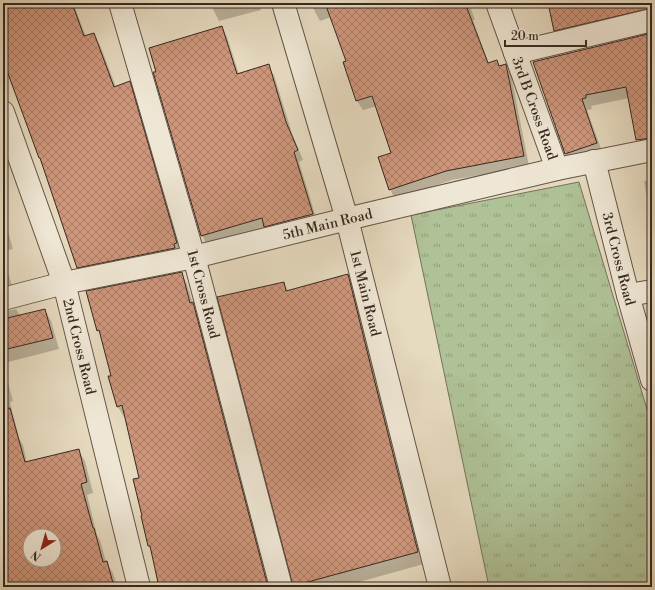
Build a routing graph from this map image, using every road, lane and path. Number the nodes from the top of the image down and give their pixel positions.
1 (120, 3) edge
2 (283, 3) edge
3 (497, 3) edge
4 (652, 20) edge
5 (515, 53) junction
6 (3, 112) edge
7 (652, 150) edge
8 (594, 161) junction
9 (557, 169) junction
10 (347, 219) junction
11 (194, 257) junction
12 (64, 283) junction
13 (652, 291) edge
14 (628, 295) junction
15 (3, 299) edge
16 (652, 380) edge
17 (139, 587) edge
18 (281, 587) edge
19 (440, 587) edge

1 - 11 street, 1st Cross Road
2 - 10 street, 1st Main Road
3 - 5 street, 3rd B Cross Road
4 - 5 street
5 - 9 street, 3rd B Cross Road
6 - 12 street, 2nd Cross Road
7 - 8 street, 5th Main Road
8 - 9 street, 5th Main Road
8 - 14 street, 3rd Cross Road
9 - 10 street, 5th Main Road
10 - 11 street, 5th Main Road
10 - 19 street, 1st Main Road
11 - 12 street, 5th Main Road
11 - 18 street, 1st Cross Road
12 - 15 street, 5th Main Road
12 - 17 street, 2nd Cross Road
13 - 14 street
14 - 16 street, 3rd Cross Road

